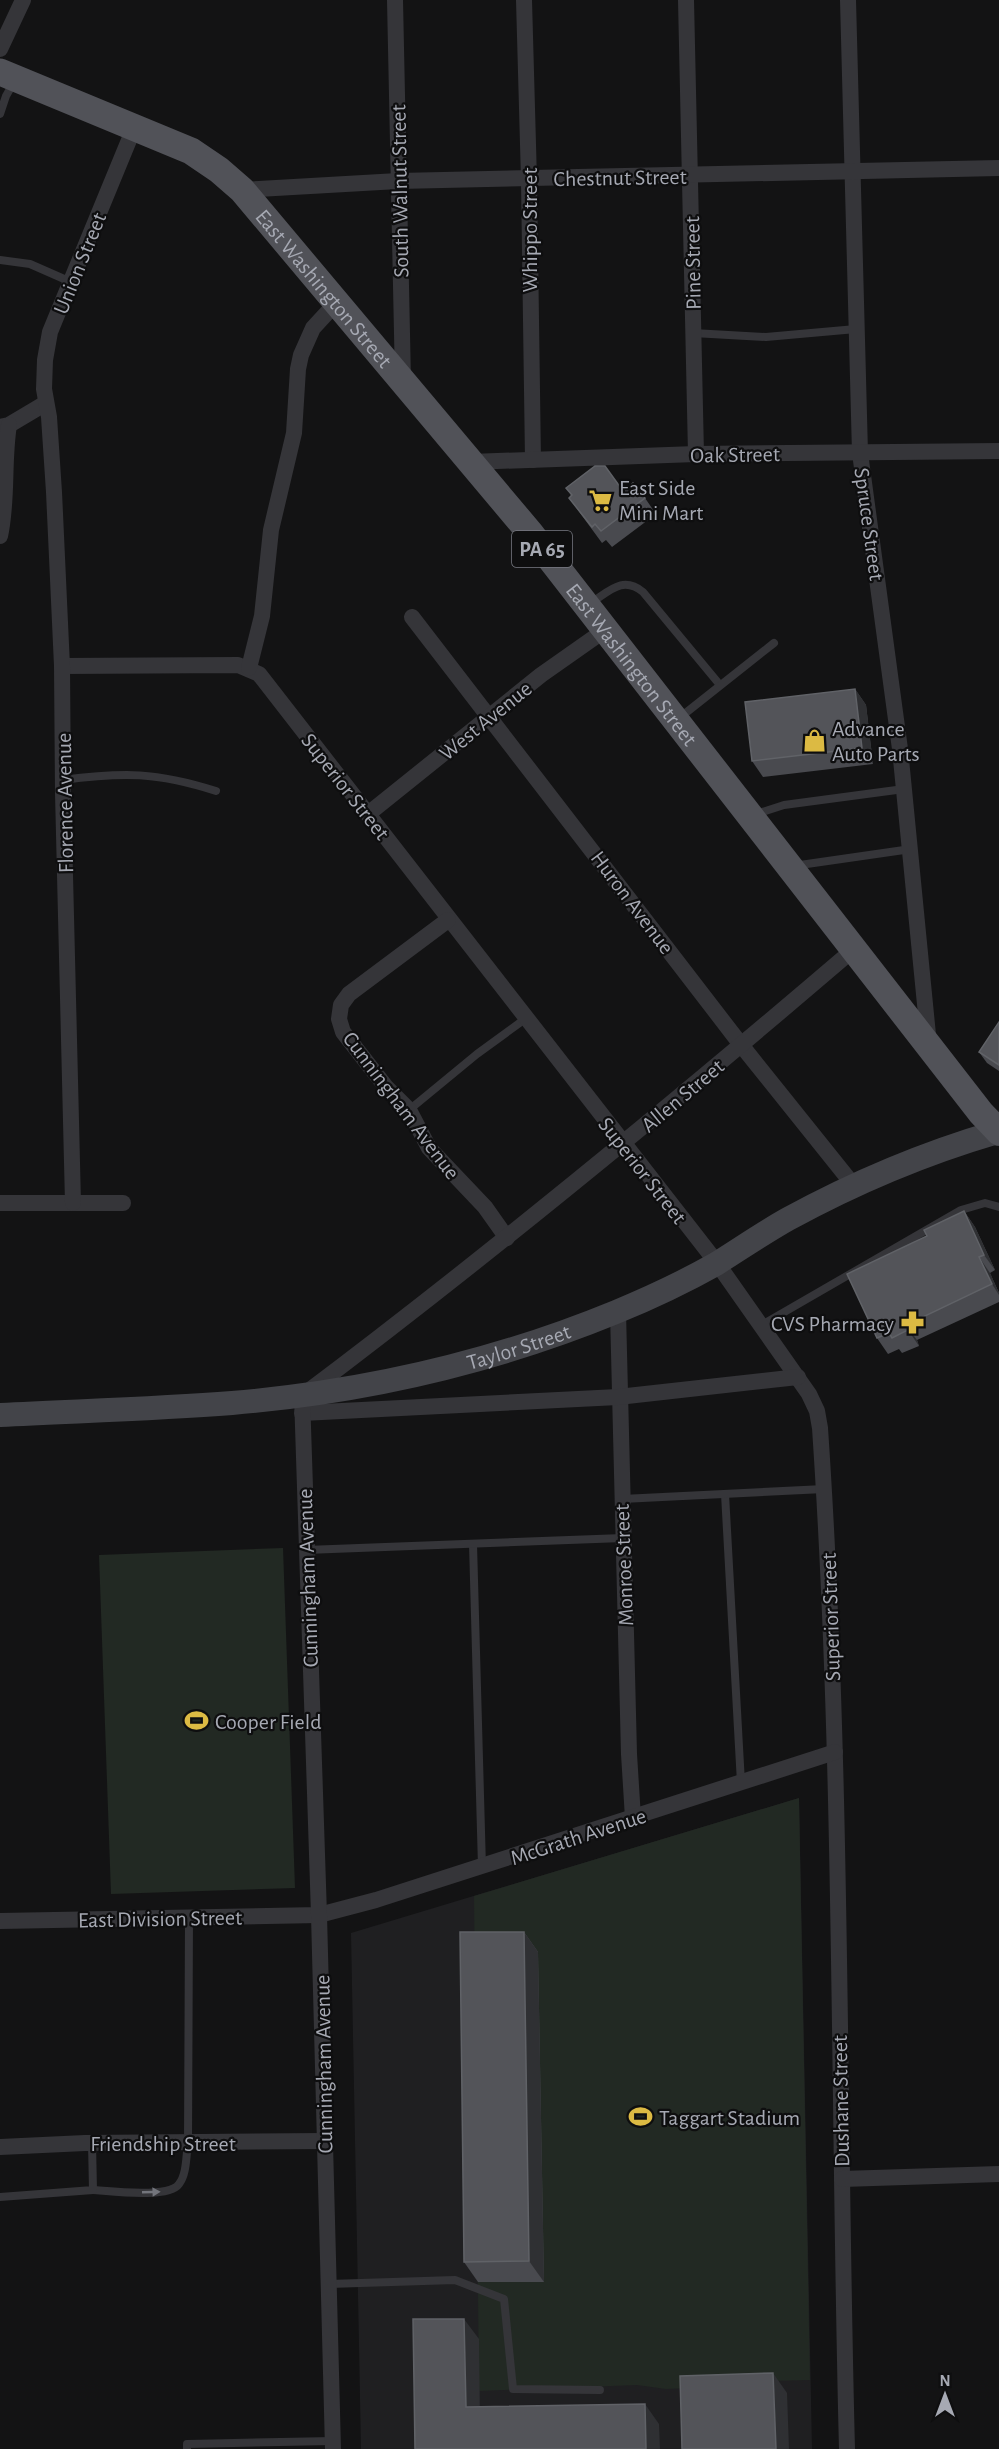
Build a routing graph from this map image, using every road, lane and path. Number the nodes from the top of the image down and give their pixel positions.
1 (23, 0) edge
2 (395, 0) edge
3 (524, 0) edge
4 (686, 0) edge
5 (848, 0) edge
6 (0, 49) edge
7 (8, 75) edge
8 (0, 114) edge
9 (134, 128) junction
10 (999, 168) edge
11 (854, 170) junction
12 (690, 176) junction
13 (529, 180) junction
14 (398, 181) junction
15 (242, 190) junction
16 (0, 260) edge
17 (71, 282) junction
18 (337, 302) junction
19 (856, 329) junction
20 (693, 333) junction
21 (403, 381) junction
22 (46, 403) junction
23 (5, 426) edge
24 (999, 451) edge
25 (860, 453) junction
26 (696, 454) junction
27 (533, 460) junction
28 (471, 462) junction
29 (0, 536) edge
30 (586, 606) junction
31 (412, 617) dead end
32 (605, 630) junction
33 (774, 643) dead end
34 (62, 666) junction
35 (249, 668) junction
36 (720, 685) junction
37 (488, 717) junction
38 (675, 721) junction
39 (62, 780) junction
40 (904, 789) junction
41 (216, 791) dead end
42 (368, 814) junction
43 (750, 816) junction
44 (910, 849) junction
45 (790, 866) junction
46 (448, 920) junction
47 (854, 949) junction
48 (525, 1018) junction
49 (742, 1046) junction
50 (930, 1046) junction
51 (409, 1110) junction
52 (998, 1133) edge
53 (623, 1145) junction
54 (855, 1187) junction
55 (0, 1203) edge
56 (74, 1203) junction
57 (123, 1203) dead end
58 (999, 1207) edge
59 (507, 1238) junction
60 (717, 1263) junction
61 (618, 1312) junction
62 (760, 1326) junction
63 (798, 1377) junction
64 (618, 1397) junction
65 (302, 1404) junction
66 (0, 1415) edge
67 (824, 1489) junction
68 (724, 1494) junction
69 (621, 1499) junction
70 (623, 1538) junction
71 (473, 1544) junction
72 (306, 1550) junction
73 (836, 1752) junction
74 (741, 1783) junction
75 (633, 1818) junction
76 (482, 1867) junction
77 (319, 1915) junction
78 (189, 1918) junction
79 (0, 1921) edge
80 (325, 2141) junction
81 (92, 2143) junction
82 (188, 2144) junction
83 (0, 2146) edge
84 (999, 2174) edge
85 (842, 2179) junction
86 (93, 2190) junction
87 (0, 2197) edge
88 (329, 2284) junction
89 (600, 2390) dead end
90 (333, 2445) edge
91 (188, 2449) edge
92 (847, 2449) edge

1 - 6 street
2 - 14 street, South Walnut Street
3 - 13 street, Whippo Street
4 - 12 street, Pine Street
5 - 11 street, Spruce Street
7 - 8 lane
7 - 9 main road, East Washington Street / PA 65
9 - 15 main road, East Washington Street / PA 65
9 - 17 street, Union Street
10 - 11 street, Chestnut Street
11 - 12 street, Chestnut Street
11 - 19 street, Spruce Street
12 - 13 street, Chestnut Street
12 - 20 street, Pine Street
13 - 14 street, Chestnut Street
13 - 27 street, Whippo Street
14 - 15 street, Chestnut Street
14 - 21 street, South Walnut Street
15 - 18 main road, East Washington Street / PA 65
16 - 17 lane
17 - 22 street, Union Street
18 - 21 main road, East Washington Street / PA 65
18 - 35 street
19 - 20 lane
19 - 25 street, Spruce Street
20 - 26 street, Pine Street
21 - 28 main road, East Washington Street / PA 65
22 - 23 street
22 - 34 street, Florence Avenue
23 - 29 street
24 - 25 street, Oak Street
25 - 26 street, Oak Street
25 - 40 street, Spruce Street
26 - 27 street, Oak Street
27 - 28 street, Oak Street
28 - 30 main road, East Washington Street / PA 65
30 - 32 main road, East Washington Street / PA 65
30 - 36 lane
31 - 37 street, Huron Avenue
32 - 37 street, West Avenue
32 - 38 main road, East Washington Street / PA 65
33 - 36 lane
34 - 35 street
34 - 39 street, Florence Avenue
35 - 42 street, Superior Street
36 - 38 lane
37 - 42 street, West Avenue
37 - 49 street, Huron Avenue
38 - 43 main road, East Washington Street / PA 65
39 - 41 lane
39 - 56 street, Florence Avenue
40 - 43 lane
40 - 44 street, Spruce Street
42 - 46 street, Superior Street
43 - 45 main road, East Washington Street / PA 65
44 - 45 lane
44 - 50 street, Spruce Street
45 - 47 main road, East Washington Street / PA 65
46 - 48 street, Superior Street
46 - 51 street, Cunningham Avenue
47 - 49 street, Allen Street
47 - 50 main road, East Washington Street / PA 65
48 - 51 lane
48 - 53 street, Superior Street
49 - 53 street, Allen Street
49 - 54 street, Huron Avenue
50 - 52 main road, East Washington Street / PA 65
51 - 59 street, Cunningham Avenue
52 - 54 main road, Taylor Street
53 - 59 street, Allen Street
53 - 60 street, Superior Street
54 - 60 main road, Taylor Street
55 - 56 street
56 - 57 street
58 - 62 lane
59 - 65 street
60 - 61 main road, Taylor Street
60 - 62 street, Superior Street
61 - 64 street, Monroe Street
61 - 65 main road, Taylor Street
62 - 63 street, Superior Street
63 - 64 street, Taylor Street
63 - 67 street, Superior Street
64 - 65 street, Taylor Street
64 - 69 street, Monroe Street
65 - 66 main road, Taylor Street
65 - 72 street, Cunningham Avenue
67 - 68 lane
67 - 73 street, Superior Street
68 - 69 lane
68 - 74 lane
69 - 70 street, Monroe Street
70 - 71 lane
70 - 75 street, Monroe Street
71 - 72 lane
71 - 76 lane
72 - 77 street, Cunningham Avenue
73 - 74 street, McGrath Avenue
73 - 85 street, Dushane Street
74 - 75 street, McGrath Avenue
75 - 76 street, McGrath Avenue
76 - 77 street, McGrath Avenue
77 - 78 street, East Division Street
77 - 80 street, Cunningham Avenue
78 - 79 street, East Division Street
78 - 82 lane
80 - 82 street, Friendship Street
80 - 88 street, Cunningham Avenue
81 - 82 street, Friendship Street
81 - 83 street, Friendship Street
81 - 86 lane
86 -> 82 lane
84 - 85 street
85 - 92 street, Dushane Street
86 - 87 lane
88 - 89 lane
88 - 90 street, Cunningham Avenue
90 - 91 lane

